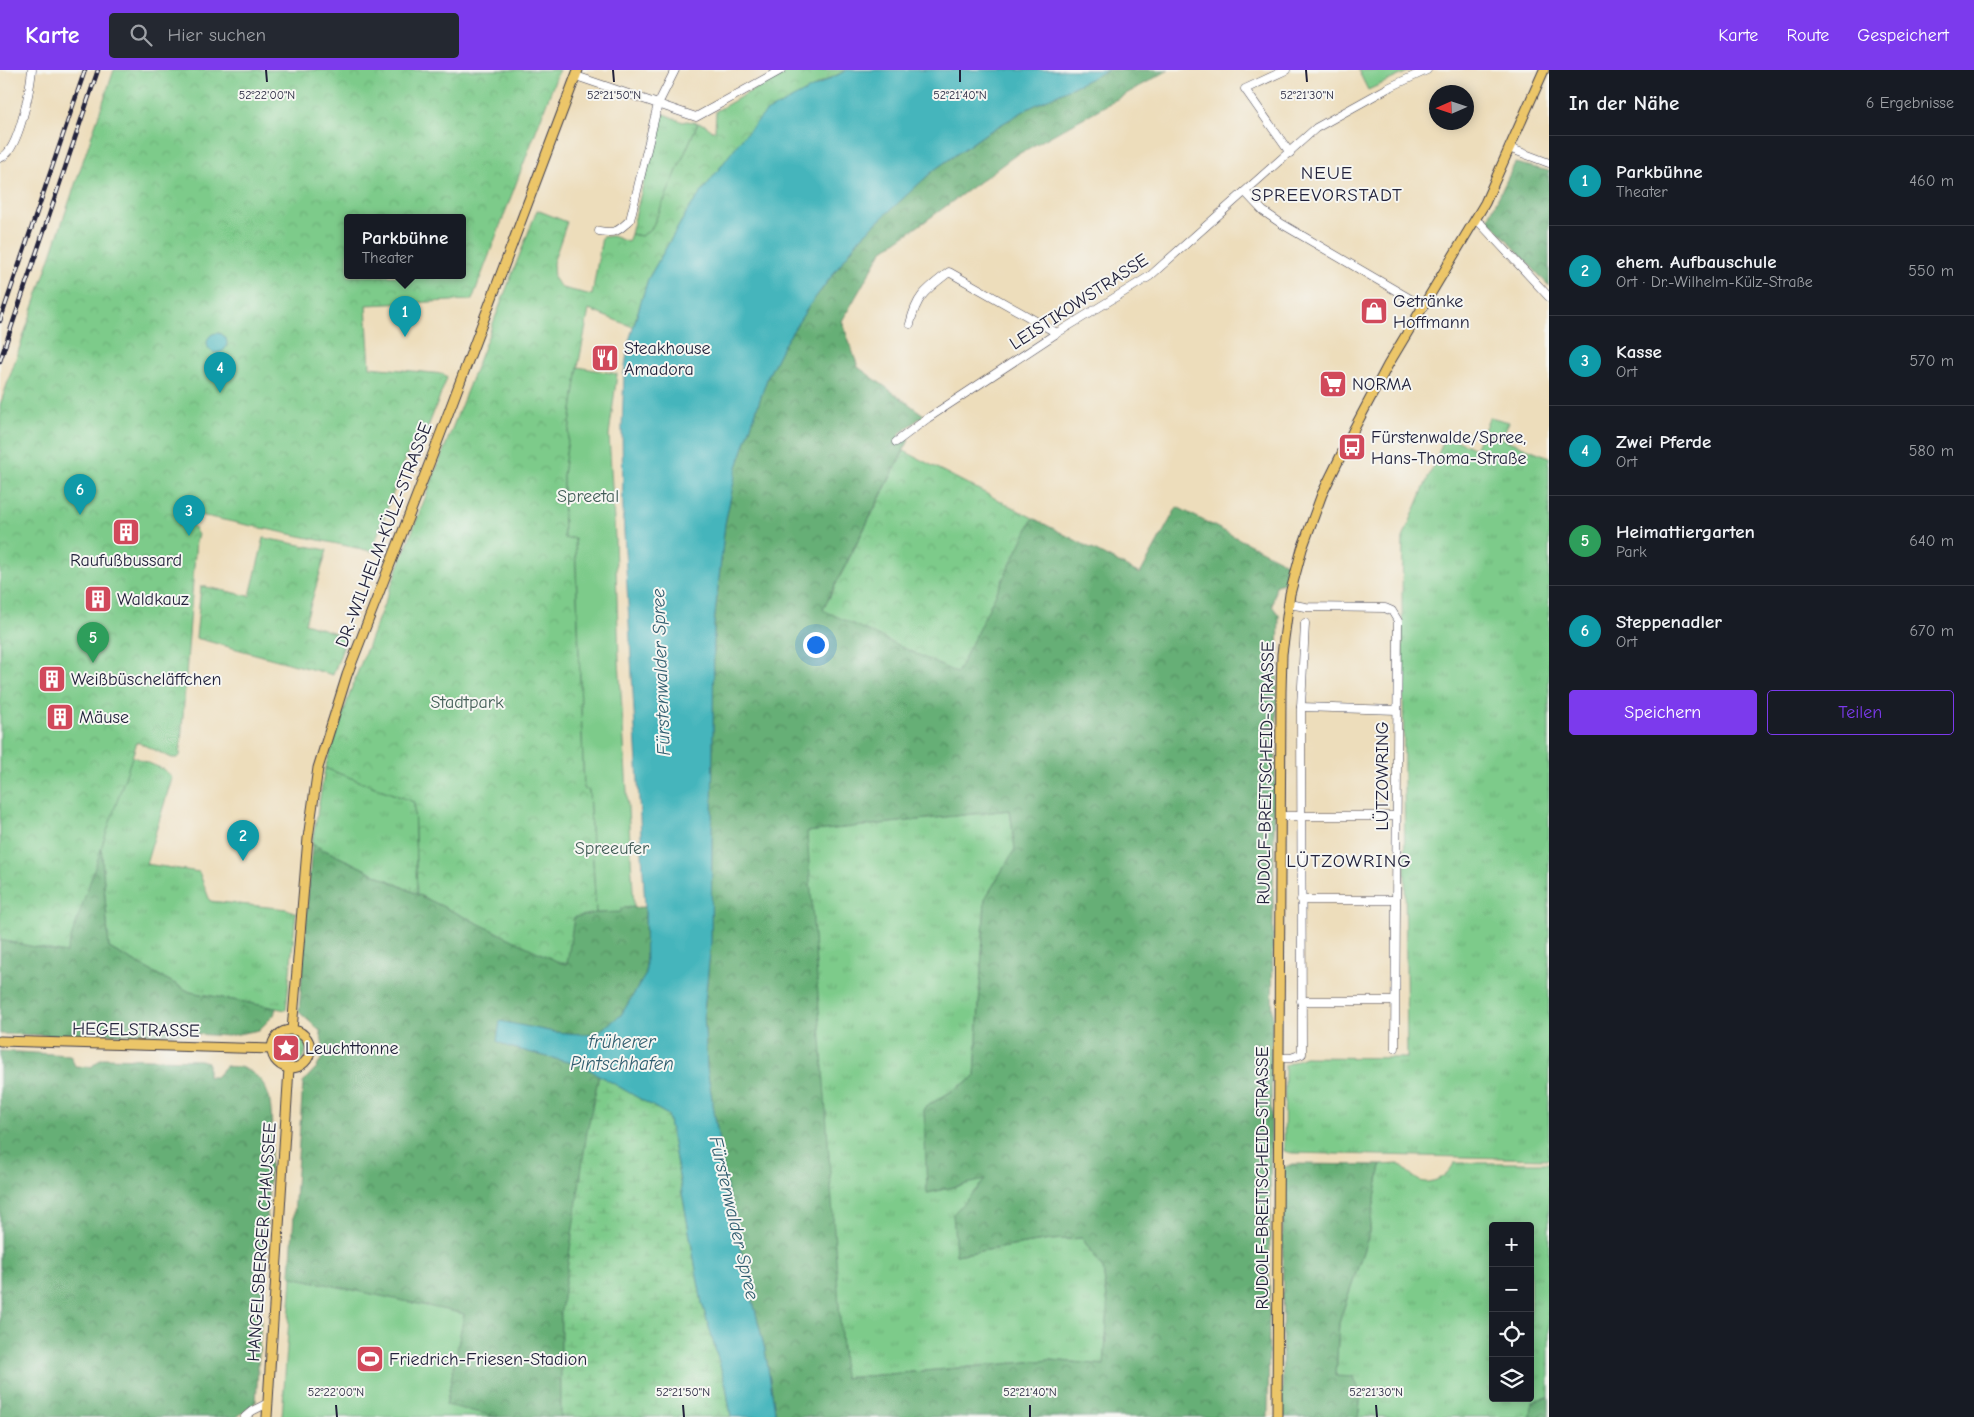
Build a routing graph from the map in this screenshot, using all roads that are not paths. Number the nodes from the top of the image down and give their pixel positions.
1 (32, 70) edge
2 (675, 70) edge
3 (781, 70) edge
4 (1286, 70) edge
5 (1427, 70) edge
6 (1544, 70) edge
7 (577, 73) edge
8 (658, 104) junction
9 (1509, 148) junction
10 (1290, 153) junction
11 (0, 158) edge
12 (1549, 164) edge
13 (1245, 192) junction
14 (1475, 220) junction
15 (600, 232) dead end
16 (1549, 297) edge
17 (1424, 306) junction
18 (910, 324) dead end
19 (1057, 334) junction
20 (896, 442) dead end
21 (1288, 604) junction
22 (1305, 623) dead end
23 (1301, 707) junction
24 (1397, 710) junction
25 (1280, 816) junction
26 (1396, 816) junction
27 (1301, 817) junction
28 (1301, 900) junction
29 (1395, 900) junction
30 (1301, 1001) junction
31 (1394, 1001) junction
32 (292, 1030) junction
33 (0, 1041) edge
34 (1395, 1048) dead end
35 (272, 1049) junction
36 (1279, 1058) junction
37 (289, 1068) junction
38 (268, 1404) junction
39 (245, 1417) edge
40 (267, 1417) edge
41 (1277, 1417) edge

1 - 11 street
2 - 8 street
3 - 8 street
4 - 10 street
5 - 10 street, LEISTIKOWSTRASSE
6 - 9 main road, RUDOLF-BREITSCHEID-STRASSE
7 - 8 street
7 - 32 main road, DR.-WILHELM-KÜLZ-STRASSE
8 - 15 street
9 - 12 street
9 - 14 main road, RUDOLF-BREITSCHEID-STRASSE
10 - 13 street, LEISTIKOWSTRASSE
13 - 17 street
13 - 19 street, LEISTIKOWSTRASSE
14 - 16 street
14 - 17 main road, RUDOLF-BREITSCHEID-STRASSE
17 - 21 main road, RUDOLF-BREITSCHEID-STRASSE
18 - 19 street
19 - 20 street, LEISTIKOWSTRASSE
21 - 24 street, LÜTZOWRING
21 - 25 main road, RUDOLF-BREITSCHEID-STRASSE
22 - 23 street
23 - 24 street
23 - 27 street
24 - 26 street, LÜTZOWRING
25 - 27 street
25 - 36 main road, RUDOLF-BREITSCHEID-STRASSE
26 - 27 street
26 - 29 street, LÜTZOWRING
27 - 28 street
28 - 29 street
28 - 30 street
29 - 31 street, LÜTZOWRING
30 - 31 street
30 - 36 street
31 - 34 street, LÜTZOWRING
32 - 35 main road
32 - 37 main road
33 - 35 main road, HEGELSTRASSE
35 - 37 main road
36 - 41 main road, RUDOLF-BREITSCHEID-STRASSE
37 - 38 main road, HANGELSBERGER CHAUSSEE
38 - 39 street
38 - 40 main road, HANGELSBERGER CHAUSSEE

